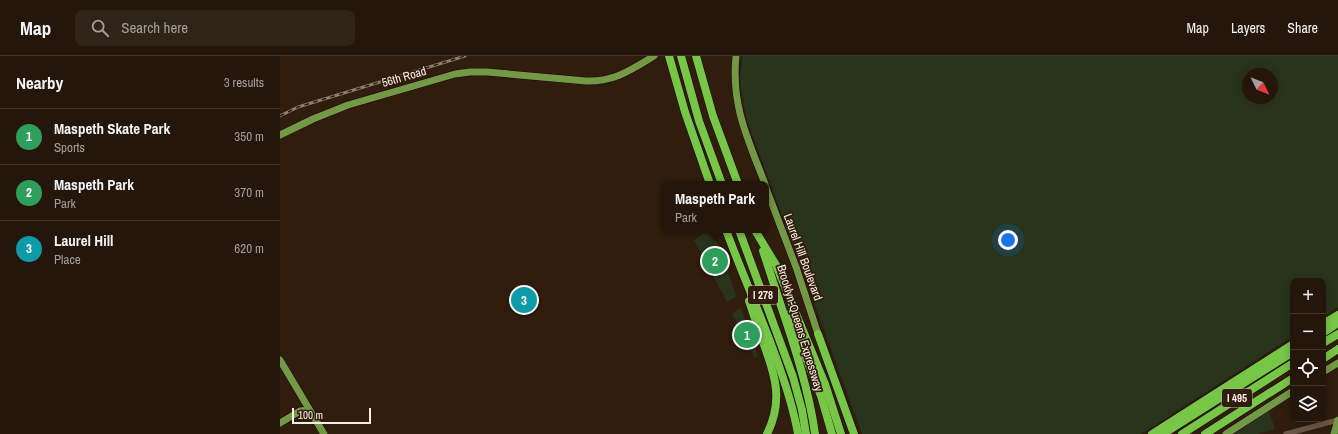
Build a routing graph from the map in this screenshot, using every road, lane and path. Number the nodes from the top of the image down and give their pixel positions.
1 (654, 56) edge
2 (669, 56) edge
3 (681, 56) edge
4 (696, 56) edge
5 (736, 56) edge
6 (280, 135) edge
7 (709, 181) edge
8 (721, 181) edge
9 (737, 181) edge
10 (764, 181) edge
11 (769, 196) edge
12 (727, 233) edge
13 (740, 233) edge
14 (756, 233) edge
15 (756, 233) edge
16 (1338, 315) edge
17 (1326, 322) edge
18 (1338, 323) edge
19 (1326, 330) edge
20 (818, 334) joint
21 (1338, 334) edge
22 (1326, 341) edge
23 (1290, 346) edge
24 (1337, 350) edge
25 (803, 351) junction
26 (1290, 354) edge
27 (1326, 357) edge
28 (280, 360) edge
29 (1338, 363) edge
30 (1290, 365) edge
31 (776, 367) junction
32 (1326, 370) edge
33 (1290, 380) edge
34 (1290, 393) edge
35 (309, 410) junction
36 (1338, 420) edge
37 (280, 423) edge
38 (324, 434) edge
39 (767, 434) edge
40 (798, 434) edge
41 (806, 434) edge
42 (815, 434) edge
43 (832, 434) edge
44 (841, 434) edge
45 (854, 434) edge
46 (1152, 434) edge
47 (1163, 434) edge
48 (1182, 434) edge
49 (1205, 434) edge
50 (1226, 434) edge
51 (1286, 434) edge
52 (1334, 434) edge

1 - 6 main road, 56th Road
2 - 7 highway
3 - 8 highway
4 - 9 highway
5 - 10 main road
11 - 20 main road, Laurel Hill Boulevard
12 - 31 highway
13 - 41 highway, Brooklyn-Queens Expressway / I 278
14 - 25 highway, Brooklyn-Queens Expressway / I 278
15 - 25 highway
16 - 17 highway
18 - 19 highway
20 - 45 highway
21 - 22 highway
23 - 46 highway
24 - 27 highway
25 - 42 highway, Brooklyn-Queens Expressway
25 - 43 highway
25 - 44 highway
26 - 47 highway
28 - 35 main road
29 - 32 main road
30 - 48 highway, I 495
31 - 39 highway
31 - 40 highway
33 - 49 highway, I 495
34 - 50 main road
35 - 37 main road
35 - 38 main road
36 - 51 street
36 - 52 main road

